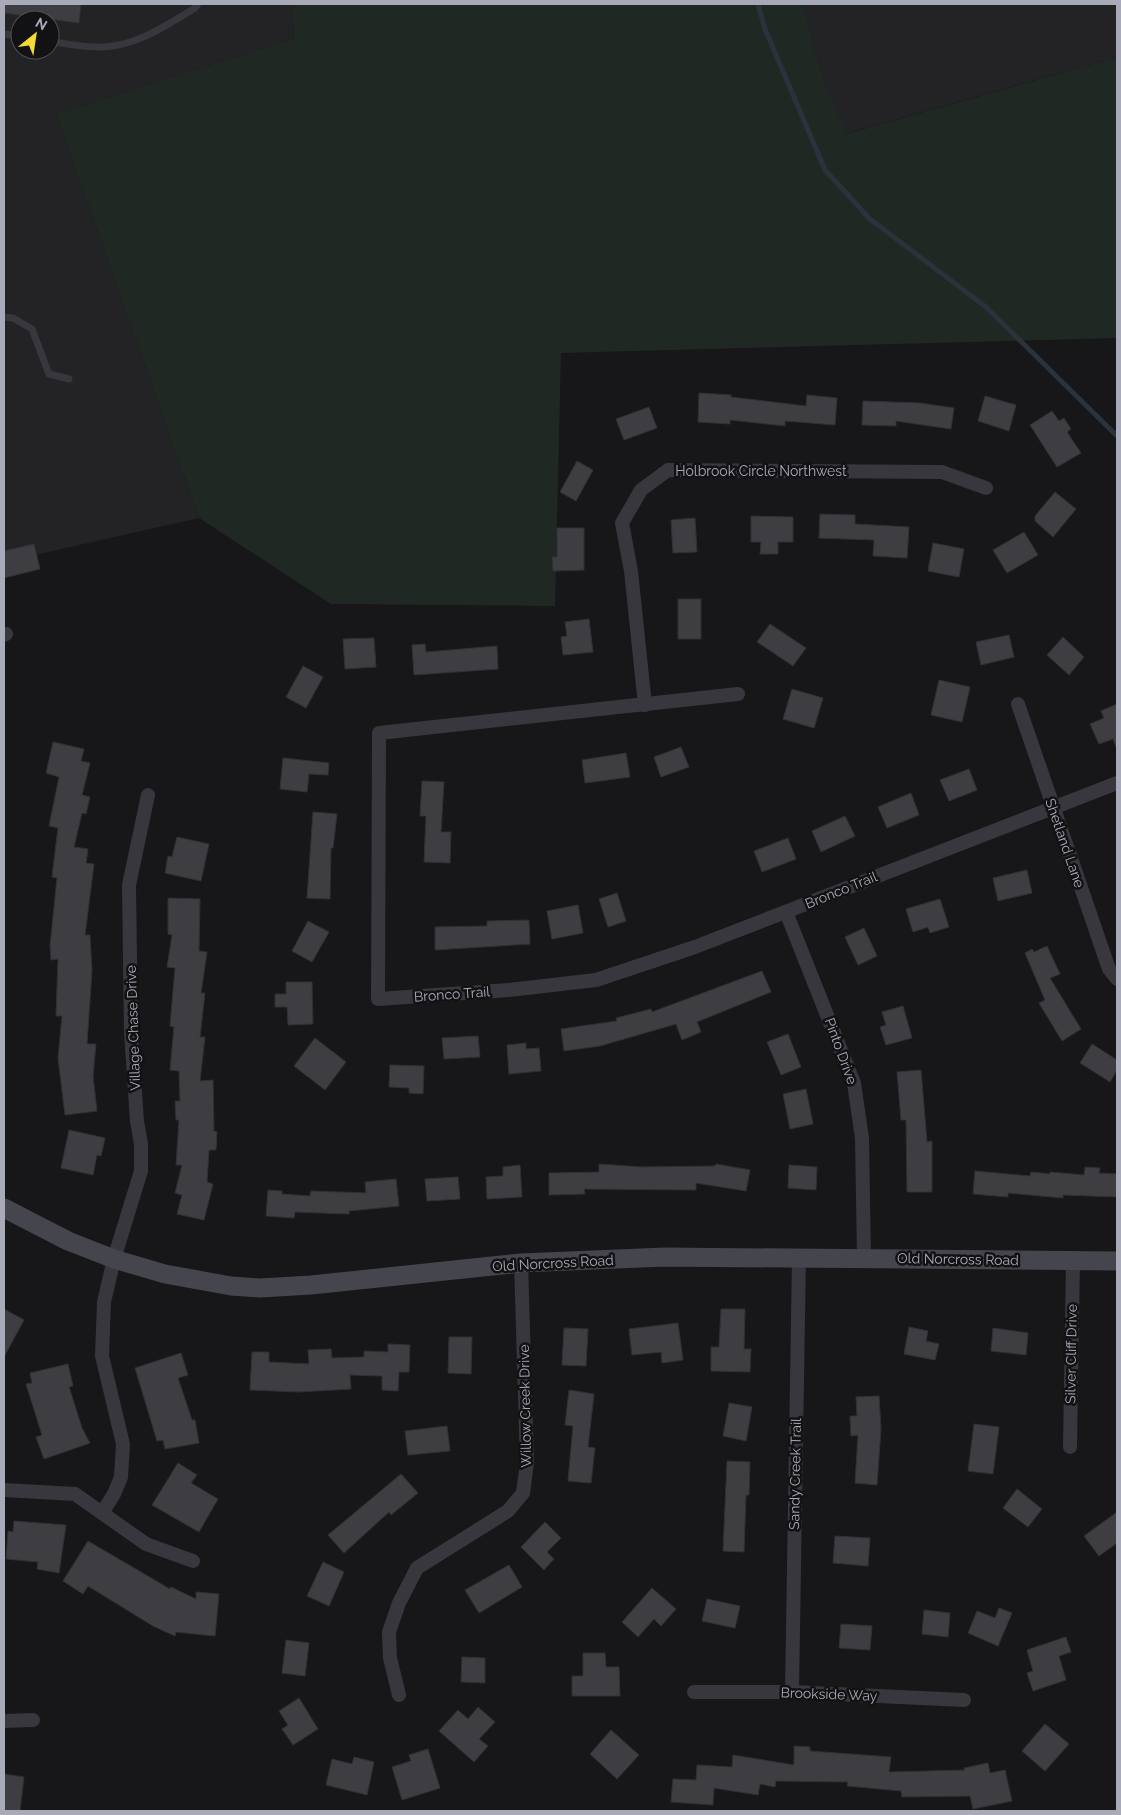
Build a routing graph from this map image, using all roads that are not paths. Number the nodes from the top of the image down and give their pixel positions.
1 (195, 5) edge
2 (60, 42) edge
3 (4, 317) edge
4 (69, 379) dead end
5 (986, 488) dead end
6 (738, 694) dead end
7 (1018, 704) dead end
8 (644, 705) junction
9 (1117, 783) edge
10 (148, 795) dead end
11 (1052, 806) junction
12 (786, 912) junction
13 (1117, 979) edge
14 (4, 1208) edge
15 (799, 1256) junction
16 (864, 1258) junction
17 (114, 1259) junction
18 (1073, 1260) junction
19 (1117, 1261) edge
20 (521, 1263) junction
21 (1070, 1447) dead end
22 (4, 1490) edge
23 (102, 1512) junction
24 (192, 1561) dead end
25 (694, 1692) dead end
26 (792, 1692) junction
27 (399, 1695) dead end
28 (964, 1700) dead end
29 (34, 1720) dead end
30 (4, 1721) edge

1 - 2 lane
3 - 4 lane
5 - 8 street, Holbrook Circle Northwest
6 - 8 street, Bronco Trail
7 - 11 street, Shetland Lane
8 - 12 street, Bronco Trail
9 - 11 street, Bronco Trail
10 - 17 street, Village Chase Drive
11 - 12 street, Bronco Trail
11 - 13 street, Shetland Lane
12 - 16 street, Pinto Drive
14 - 17 street, Old Norcross Road
15 - 16 street, Old Norcross Road
15 - 20 street, Old Norcross Road
15 - 26 street, Sandy Creek Trail
16 - 18 street, Old Norcross Road
17 - 20 street, Old Norcross Road
17 - 23 street, Village Chase Drive
18 - 19 street, Old Norcross Road
18 - 21 street, Silver Cliff Drive
20 - 27 street, Willow Creek Drive
22 - 23 street
23 - 24 street
25 - 26 street, Brookside Way
26 - 28 street, Brookside Way
29 - 30 street

